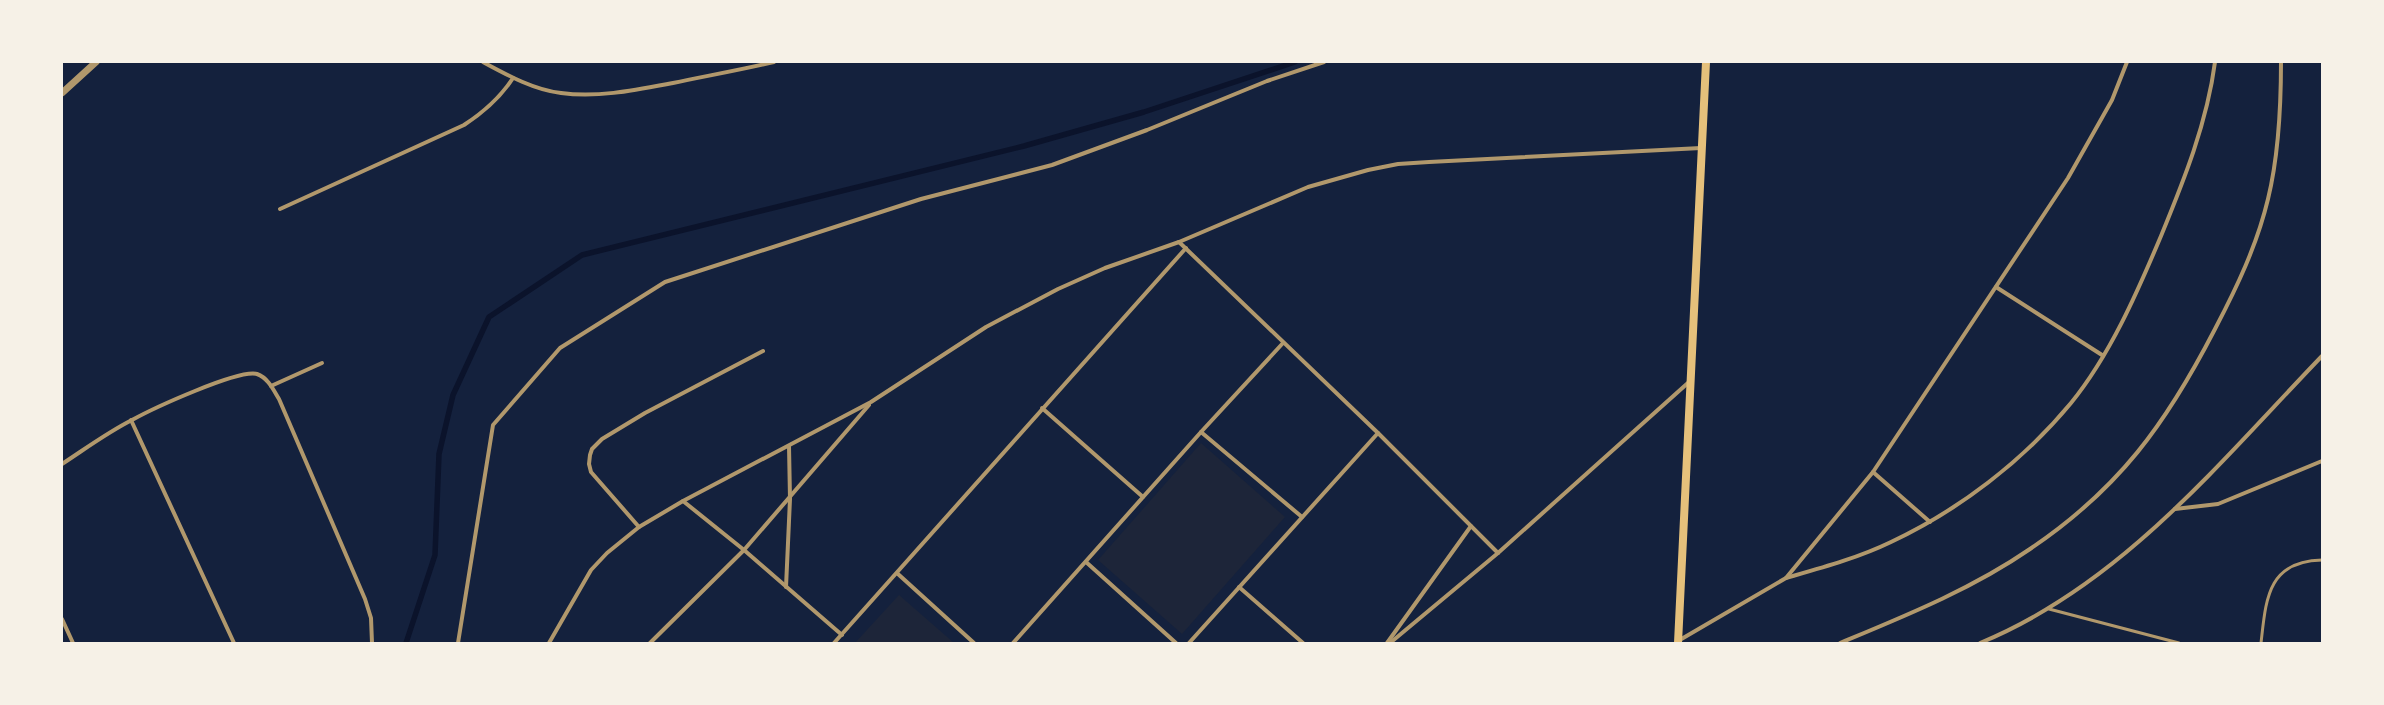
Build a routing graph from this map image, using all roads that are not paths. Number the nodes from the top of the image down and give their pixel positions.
1 (96, 62) edge
2 (483, 62) edge
3 (774, 62) edge
4 (1324, 62) edge
5 (1706, 62) edge
6 (2127, 62) edge
7 (2215, 62) edge
8 (2281, 62) edge
9 (513, 78) junction
10 (62, 93) edge
11 (1701, 148) junction
12 (280, 208) dead end
13 (1179, 242) junction
14 (1186, 248) junction
15 (1996, 287) junction
16 (1283, 343) junction
17 (763, 351) dead end
18 (2102, 355) junction
19 (2322, 356) edge
20 (322, 363) dead end
21 (1691, 381) junction
22 (271, 386) junction
23 (871, 402) junction
24 (1042, 408) junction
25 (131, 420) junction
26 (1201, 432) junction
27 (1378, 433) junction
28 (789, 446) junction
29 (2322, 461) edge
30 (62, 464) edge
31 (1874, 472) junction
32 (1143, 497) junction
33 (790, 499) junction
34 (683, 501) junction
35 (2174, 509) junction
36 (1302, 517) junction
37 (1930, 522) junction
38 (1471, 526) junction
39 (639, 527) junction
40 (744, 550) junction
41 (1498, 553) junction
42 (2322, 560) edge
43 (1086, 562) junction
44 (898, 574) junction
45 (1786, 578) junction
46 (786, 587) junction
47 (1239, 587) junction
48 (2049, 609) junction
49 (62, 620) edge
50 (842, 635) junction
51 (1678, 642) edge
52 (72, 643) edge
53 (234, 643) edge
54 (372, 643) edge
55 (458, 643) edge
56 (549, 643) edge
57 (650, 643) edge
58 (834, 643) edge
59 (974, 643) edge
60 (1013, 643) edge
61 (1176, 643) edge
62 (1189, 643) edge
63 (1303, 643) edge
64 (1389, 643) edge
65 (1840, 643) edge
66 (1980, 643) edge
67 (2179, 643) edge
68 (2261, 643) edge

1 - 10 street
2 - 9 street
3 - 9 street
4 - 55 street
5 - 11 main road
6 - 15 street
7 - 18 street
8 - 65 street
9 - 12 street
11 - 13 street
11 - 21 main road
13 - 14 street
13 - 23 street
14 - 16 street
14 - 24 street
15 - 18 street
15 - 31 street
16 - 26 street
16 - 27 street
17 - 39 street
18 - 37 street
19 - 35 street
20 - 22 street
21 - 41 street
21 - 51 main road
22 - 25 street
22 - 54 street
23 - 28 street
23 - 33 street
24 - 32 street
24 - 44 street
25 - 30 street
25 - 53 street
26 - 32 street
26 - 36 street
27 - 36 street
27 - 38 street
28 - 33 street
28 - 34 street
29 - 35 street
31 - 37 street
31 - 45 street
32 - 43 street
33 - 40 street
33 - 46 street
34 - 39 street
34 - 40 street
35 - 48 street
36 - 47 street
37 - 45 street
38 - 41 street
38 - 64 street
39 - 56 street
40 - 46 street
40 - 57 street
41 - 64 street
42 - 68 lane
43 - 60 street
43 - 61 street
44 - 50 street
44 - 59 street
45 - 51 street
46 - 50 street
47 - 62 street
47 - 63 street
48 - 66 street
48 - 67 lane
49 - 52 street
50 - 58 street

